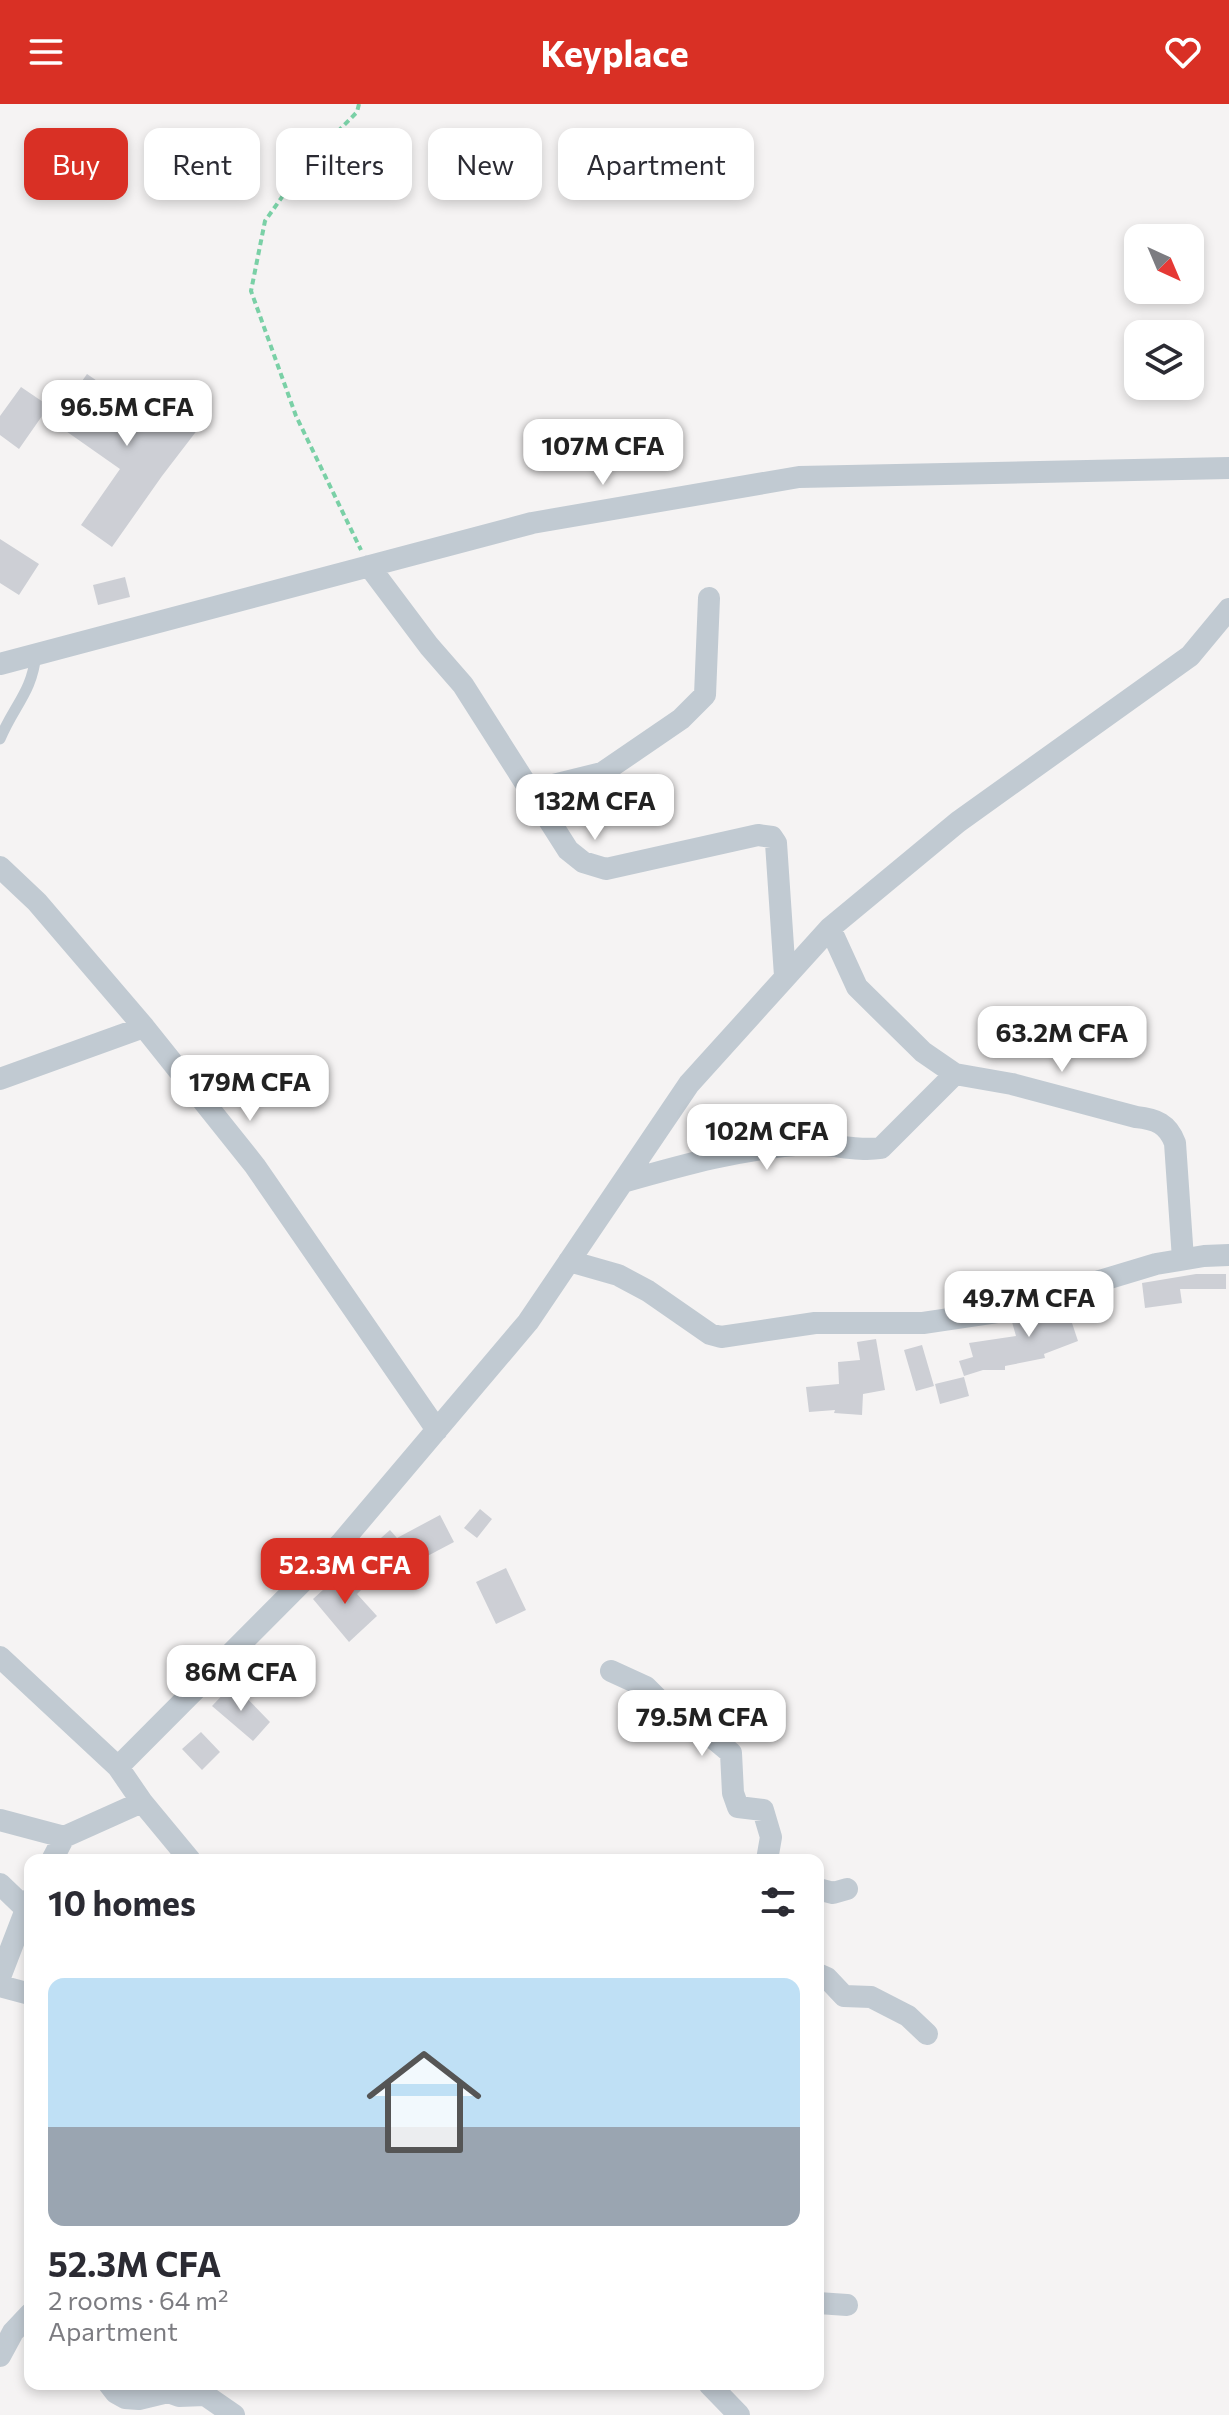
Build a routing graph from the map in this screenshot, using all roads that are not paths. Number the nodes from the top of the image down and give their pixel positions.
1 (1229, 468) edge
2 (369, 566) junction
3 (709, 598) dead end
4 (1229, 609) edge
5 (36, 654) junction
6 (0, 664) edge
7 (0, 739) edge
8 (529, 791) junction
9 (0, 867) edge
10 (830, 928) junction
11 (785, 976) junction
12 (144, 1027) junction
13 (955, 1074) junction
14 (0, 1079) edge
15 (623, 1182) junction
16 (1229, 1255) edge
17 (1183, 1259) junction
18 (569, 1261) junction
19 (437, 1430) junction
20 (0, 1657) edge
21 (611, 1671) dead end
22 (118, 1767) junction
23 (142, 1802) junction
24 (0, 1820) edge
25 (64, 1837) junction
26 (55, 1854) edge
27 (185, 1854) edge
28 (768, 1854) edge
29 (0, 1884) edge
30 (847, 1889) dead end
31 (824, 1891) edge
32 (24, 1901) edge
33 (24, 1911) edge
34 (0, 1977) edge
35 (824, 1977) edge
36 (0, 1986) edge
37 (24, 1992) edge
38 (927, 2034) dead end
39 (824, 2303) edge
40 (847, 2305) dead end
41 (24, 2320) edge
42 (0, 2356) edge
43 (114, 2390) edge
44 (715, 2390) edge
45 (234, 2415) edge
46 (739, 2415) edge

1 - 2 street
2 - 5 street
2 - 8 street
3 - 8 street
4 - 10 street
5 - 6 street
5 - 7 lane
8 - 11 street
9 - 12 street
10 - 11 street
10 - 13 street
11 - 15 street
12 - 14 street
12 - 19 street
13 - 15 street
13 - 17 street
15 - 18 street
16 - 17 street
17 - 18 street
18 - 19 street
19 - 22 street
20 - 22 street
21 - 28 street
22 - 23 street
23 - 25 street
23 - 27 street
24 - 25 street
25 - 26 street
29 - 32 street
30 - 31 street
33 - 34 street
35 - 38 street
36 - 37 street
39 - 40 street
41 - 42 street
43 - 45 street
44 - 46 street

